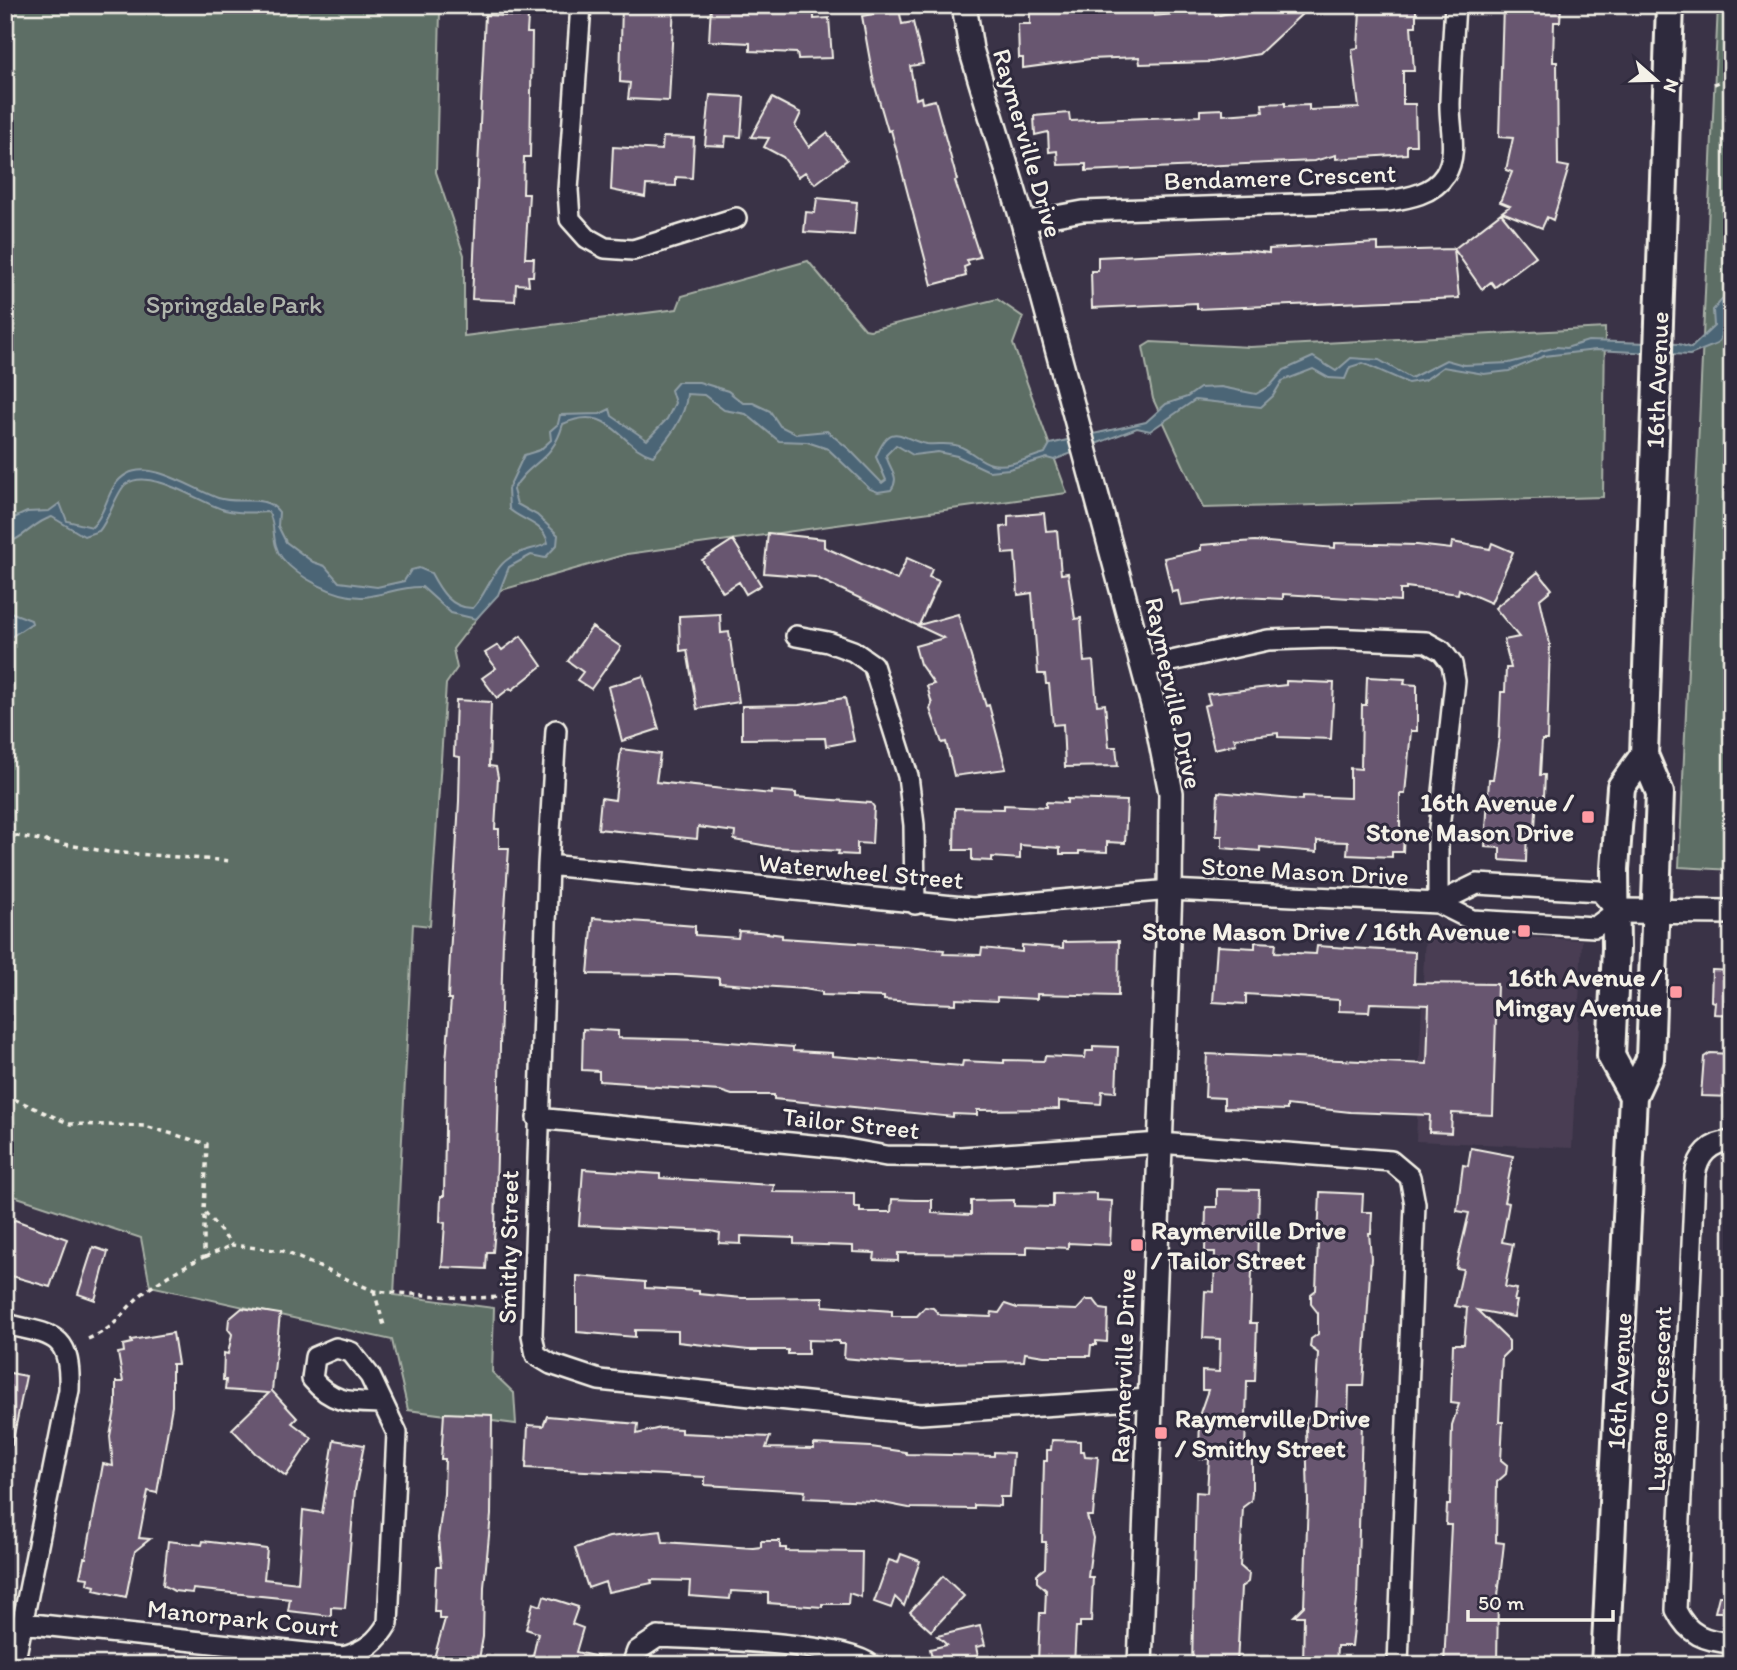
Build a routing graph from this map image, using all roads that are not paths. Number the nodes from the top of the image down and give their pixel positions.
1 (581, 5) edge
2 (964, 5) edge
3 (1455, 5) edge
4 (1671, 5) edge
5 (736, 218) dead end
6 (1023, 222) junction
7 (796, 636) dead end
8 (1144, 667) junction
9 (556, 730) dead end
10 (1644, 755) junction
11 (548, 865) junction
12 (1170, 890) junction
13 (1438, 903) junction
14 (915, 904) junction
15 (1617, 911) junction
16 (1656, 912) junction
17 (1732, 912) edge
18 (1633, 1096) junction
19 (537, 1118) junction
20 (1732, 1141) edge
21 (1160, 1143) junction
22 (5, 1324) edge
23 (1149, 1399) junction
24 (382, 1403) dead end
25 (22, 1623) junction
26 (1732, 1643) edge
27 (13, 1665) edge
28 (632, 1665) edge
29 (871, 1665) edge
30 (1140, 1665) edge
31 (1398, 1665) edge
32 (1605, 1665) edge

1 - 5 street
2 - 6 street, Raymerville Drive
3 - 6 street, Bendamere Crescent
4 - 10 main road, 16th Avenue
6 - 8 street, Raymerville Drive
7 - 14 street
8 - 12 street, Raymerville Drive
8 - 13 street
9 - 11 street, Smithy Street
10 - 15 main road
10 - 16 main road, 16th Avenue
11 - 14 street, Waterwheel Street
11 - 19 street, Smithy Street
12 - 13 street, Stone Mason Drive
12 - 14 street, Waterwheel Street
12 - 21 street, Raymerville Drive
13 - 15 street, Stone Mason Drive
13 - 15 street, Stone Mason Drive
15 - 16 street
15 - 18 main road
16 - 17 street
16 - 18 main road, 16th Avenue
18 - 32 main road, 16th Avenue
19 - 21 street, Tailor Street
19 - 23 street, Smithy Street
20 - 26 street, Lugano Crescent
21 - 23 street, Raymerville Drive
21 - 31 street, Tailor Street
22 - 25 street
23 - 30 street, Raymerville Drive
24 - 25 street, Manorpark Court
25 - 27 street
28 - 29 street

